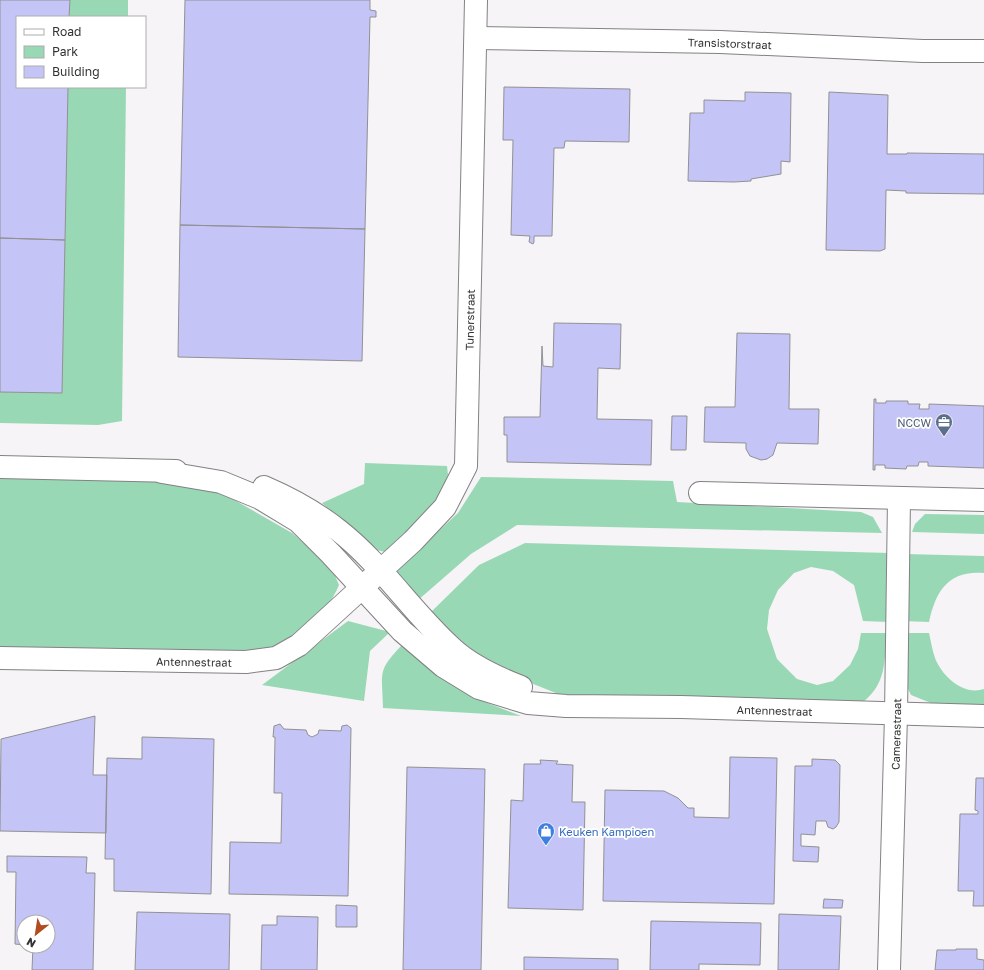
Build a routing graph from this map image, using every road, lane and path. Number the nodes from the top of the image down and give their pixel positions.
1 (476, 0) edge
2 (476, 38) junction
3 (984, 50) edge
4 (0, 467) edge
5 (162, 472) junction
6 (700, 492) dead end
7 (899, 498) junction
8 (984, 500) edge
9 (381, 571) junction
10 (362, 588) junction
11 (0, 658) edge
12 (566, 706) junction
13 (896, 715) junction
14 (984, 716) edge
15 (889, 970) edge

1 - 2 street, Tunerstraat
2 - 3 street, Transistorstraat
2 - 9 street, Tunerstraat
4 - 5 street, Antennestraat
5 - 9 street, Antennestraat
5 - 10 street, Antennestraat
6 - 7 street
7 - 8 street
7 - 13 street, Camerastraat
9 - 10 street, Antennestraat
9 - 12 street, Antennestraat
10 - 11 street, Antennestraat
10 - 12 street, Antennestraat
12 - 13 street, Antennestraat
13 - 14 street, Antennestraat
13 - 15 street, Camerastraat

